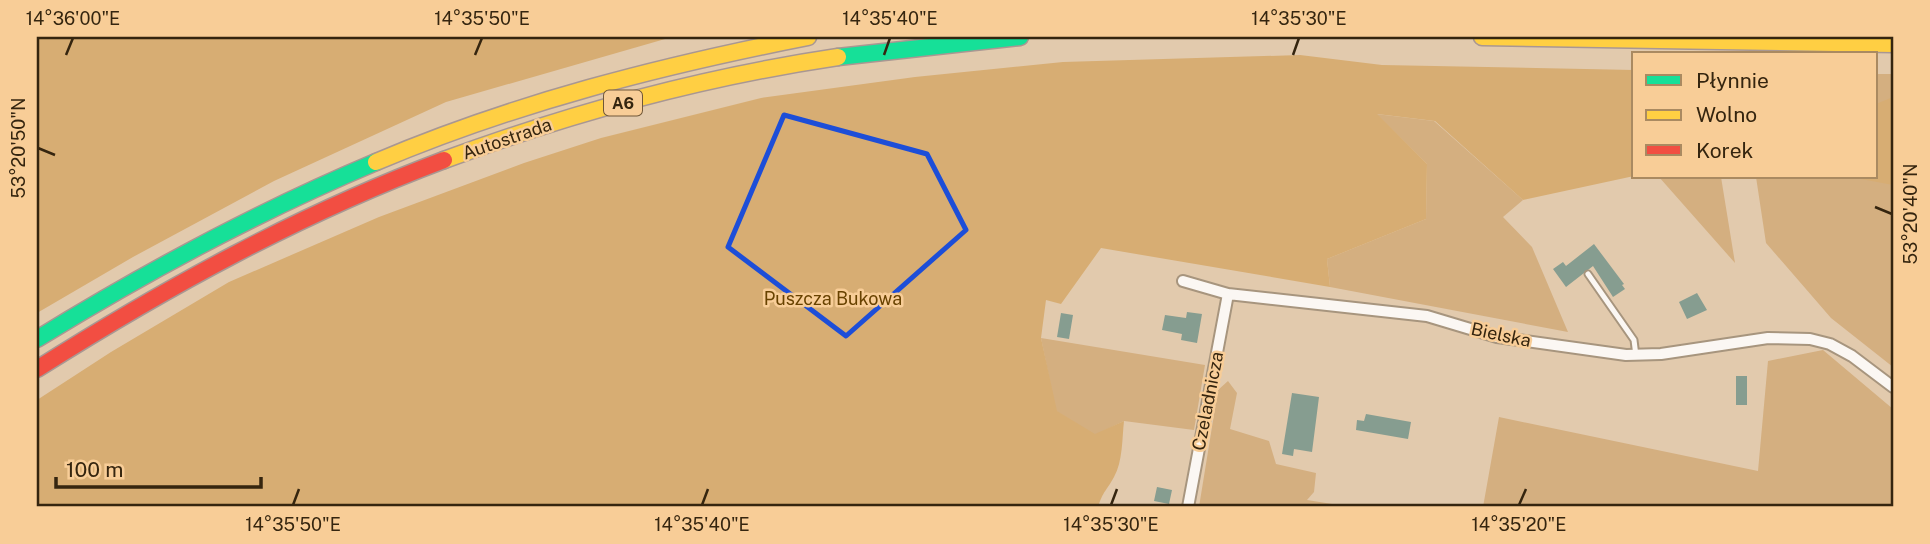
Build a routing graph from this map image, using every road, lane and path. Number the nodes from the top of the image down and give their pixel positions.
1 (808, 37) edge
2 (1020, 37) edge
3 (1482, 37) edge
4 (1893, 44) edge
5 (1588, 274) dead end
6 (1183, 281) dead end
7 (1228, 294) junction
8 (37, 339) edge
9 (1636, 356) junction
10 (37, 369) edge
11 (1893, 387) edge
12 (1188, 507) edge

1 - 8 highway, Autostrada / A6
2 - 10 highway, Autostrada / A6
3 - 4 highway
5 - 9 lane
6 - 7 street, Bielska
7 - 9 street, Bielska
7 - 12 street, Czeladnicza
9 - 11 street, Bielska

